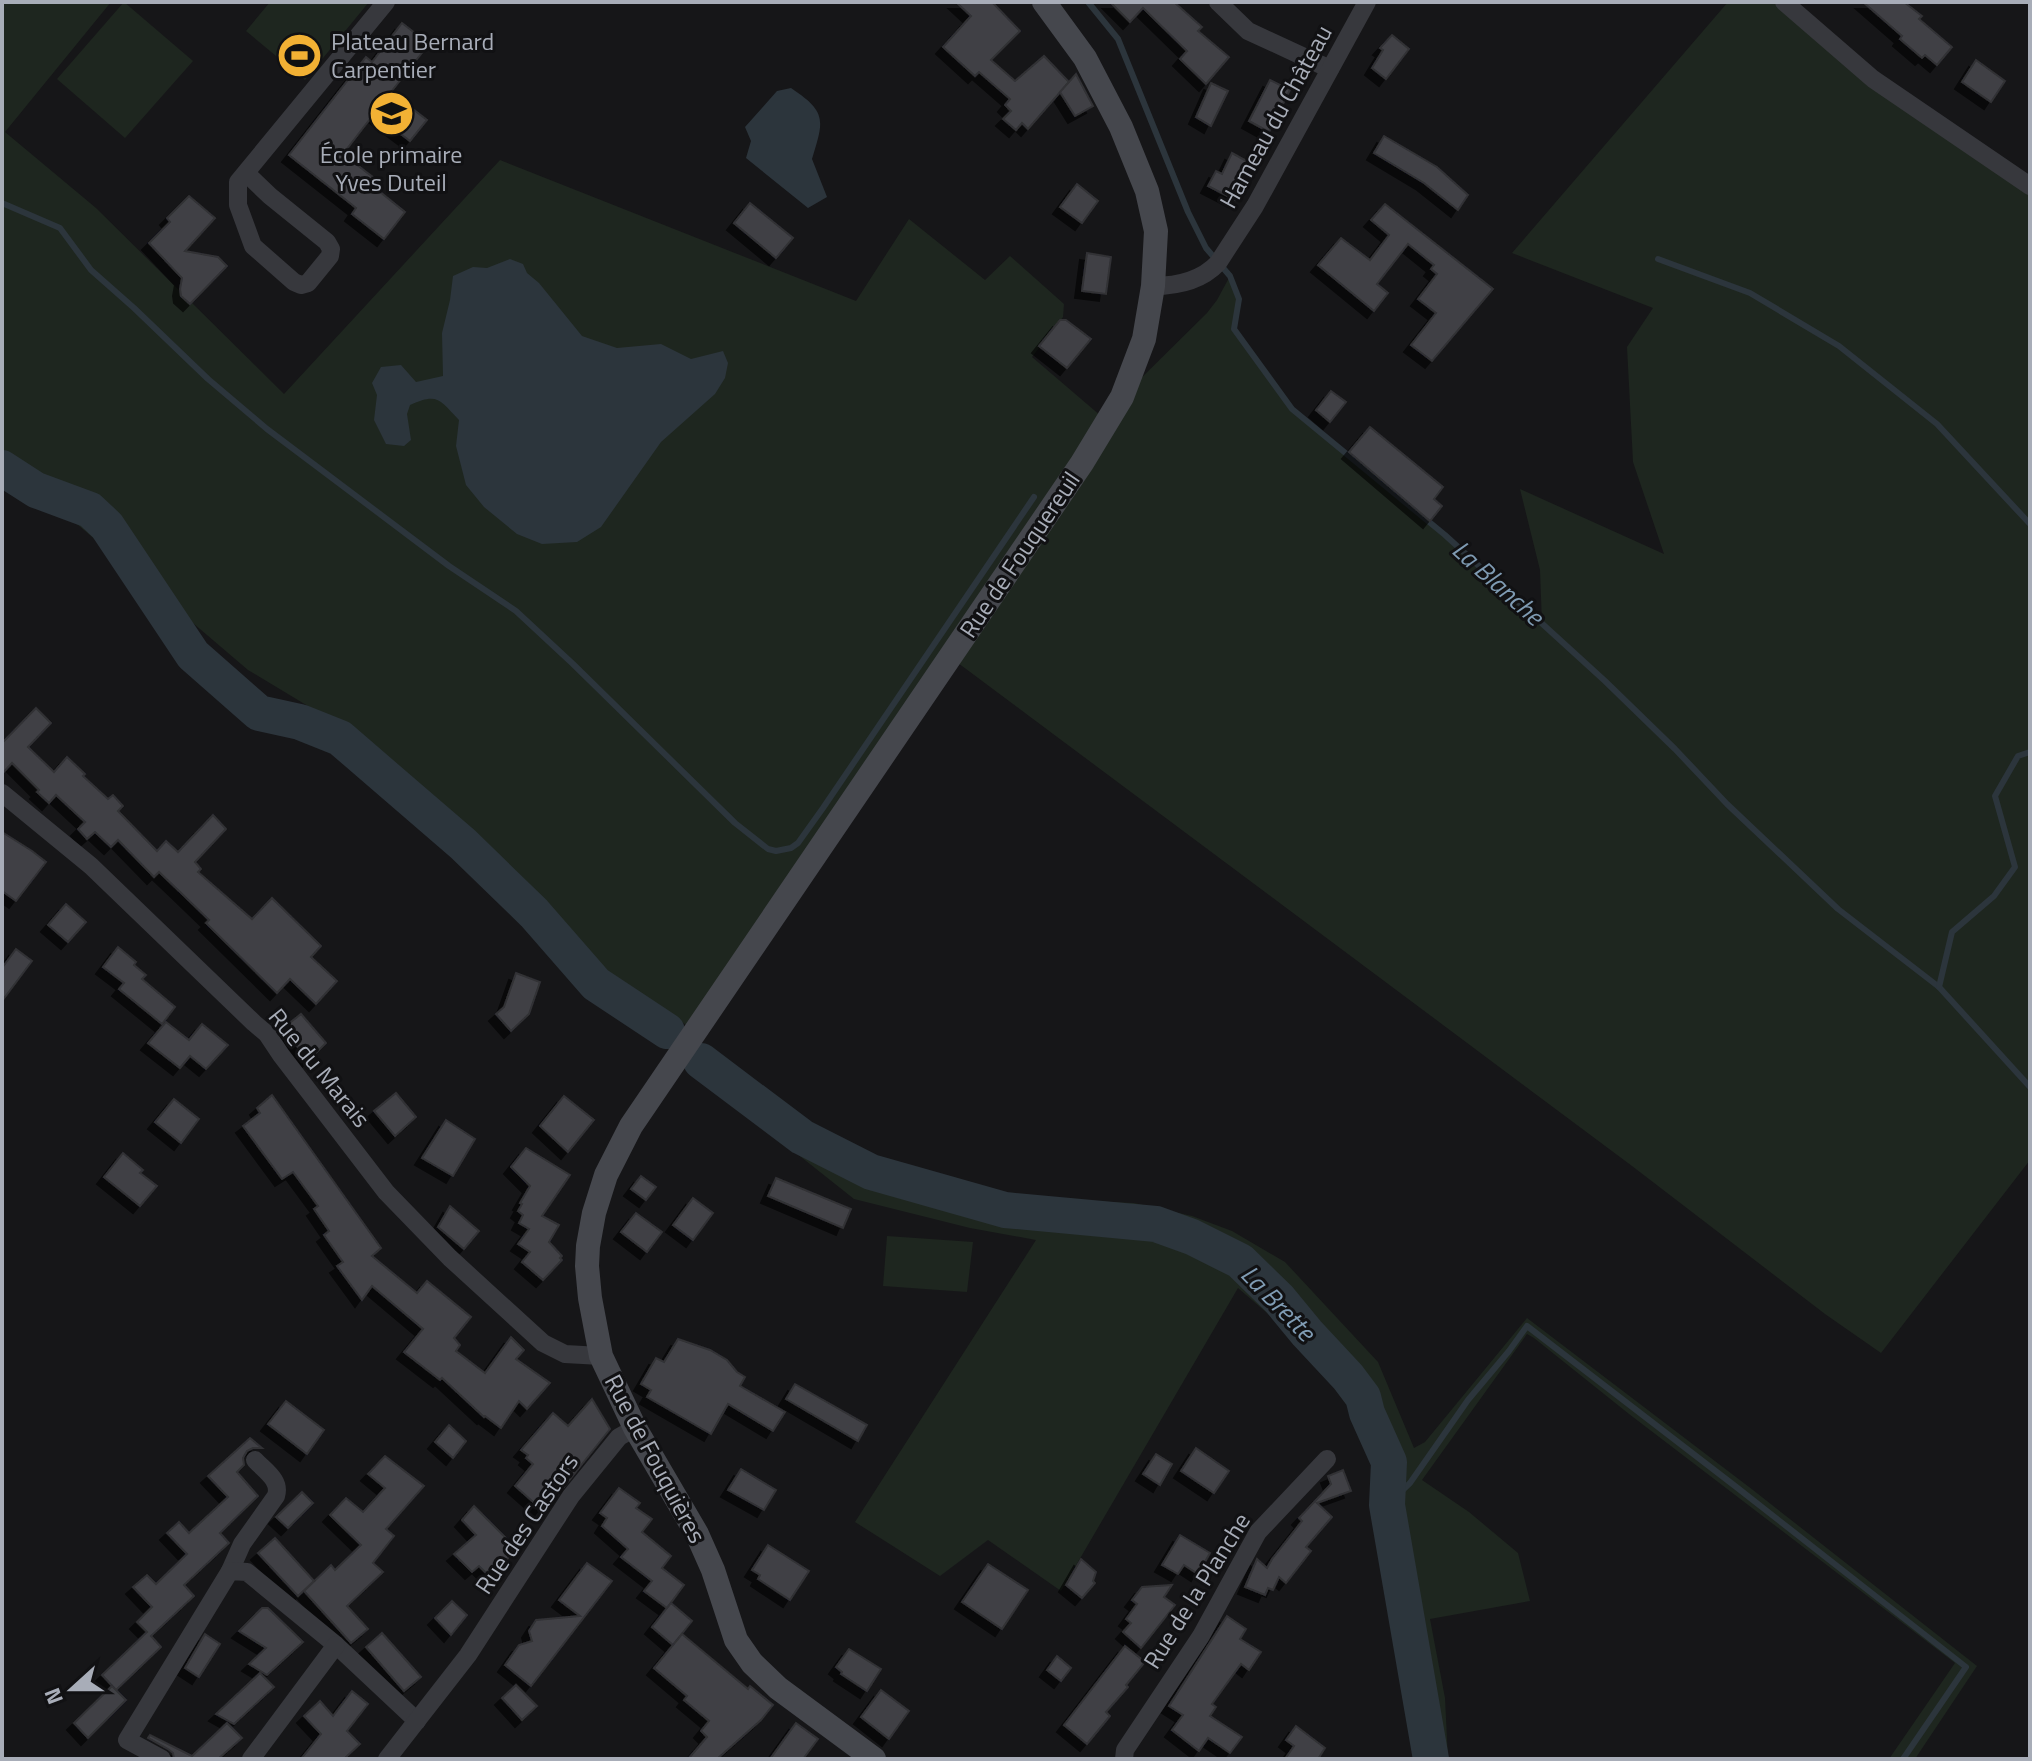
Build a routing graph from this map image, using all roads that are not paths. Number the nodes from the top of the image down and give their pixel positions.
1 (386, 2) edge
2 (1044, 2) edge
3 (1218, 2) edge
4 (1367, 2) edge
5 (1787, 3) edge
6 (1330, 69) junction
7 (246, 173) junction
8 (2030, 186) edge
9 (1153, 286) junction
10 (2, 793) edge
11 (673, 1064) joint
12 (601, 1356) junction
13 (635, 1428) junction
14 (1327, 1459) dead end
15 (255, 1460) dead end
16 (230, 1571) junction
17 (336, 1645) junction
18 (417, 1721) junction
19 (162, 1759) edge
20 (251, 1759) edge
21 (387, 1759) edge
22 (874, 1759) edge
23 (1124, 1759) edge

1 - 7 street
2 - 9 street, Rue de Fouquereuil
3 - 6 street
4 - 6 street, Hameau du Château
5 - 8 street
6 - 9 street, Hameau du Château
7 - 7 street
9 - 11 street, Rue de Fouquereuil
10 - 12 street, Rue du Marais
11 - 12 street, Rue de Fouquières
12 - 13 street, Rue de Fouquières
13 - 18 street, Rue des Castors
13 - 22 street, Rue de Fouquières
14 - 23 street, Rue de la Planche
15 - 16 street
16 - 17 street
16 - 19 street
17 - 18 street
17 - 20 street
18 - 21 street, Rue des Castors

